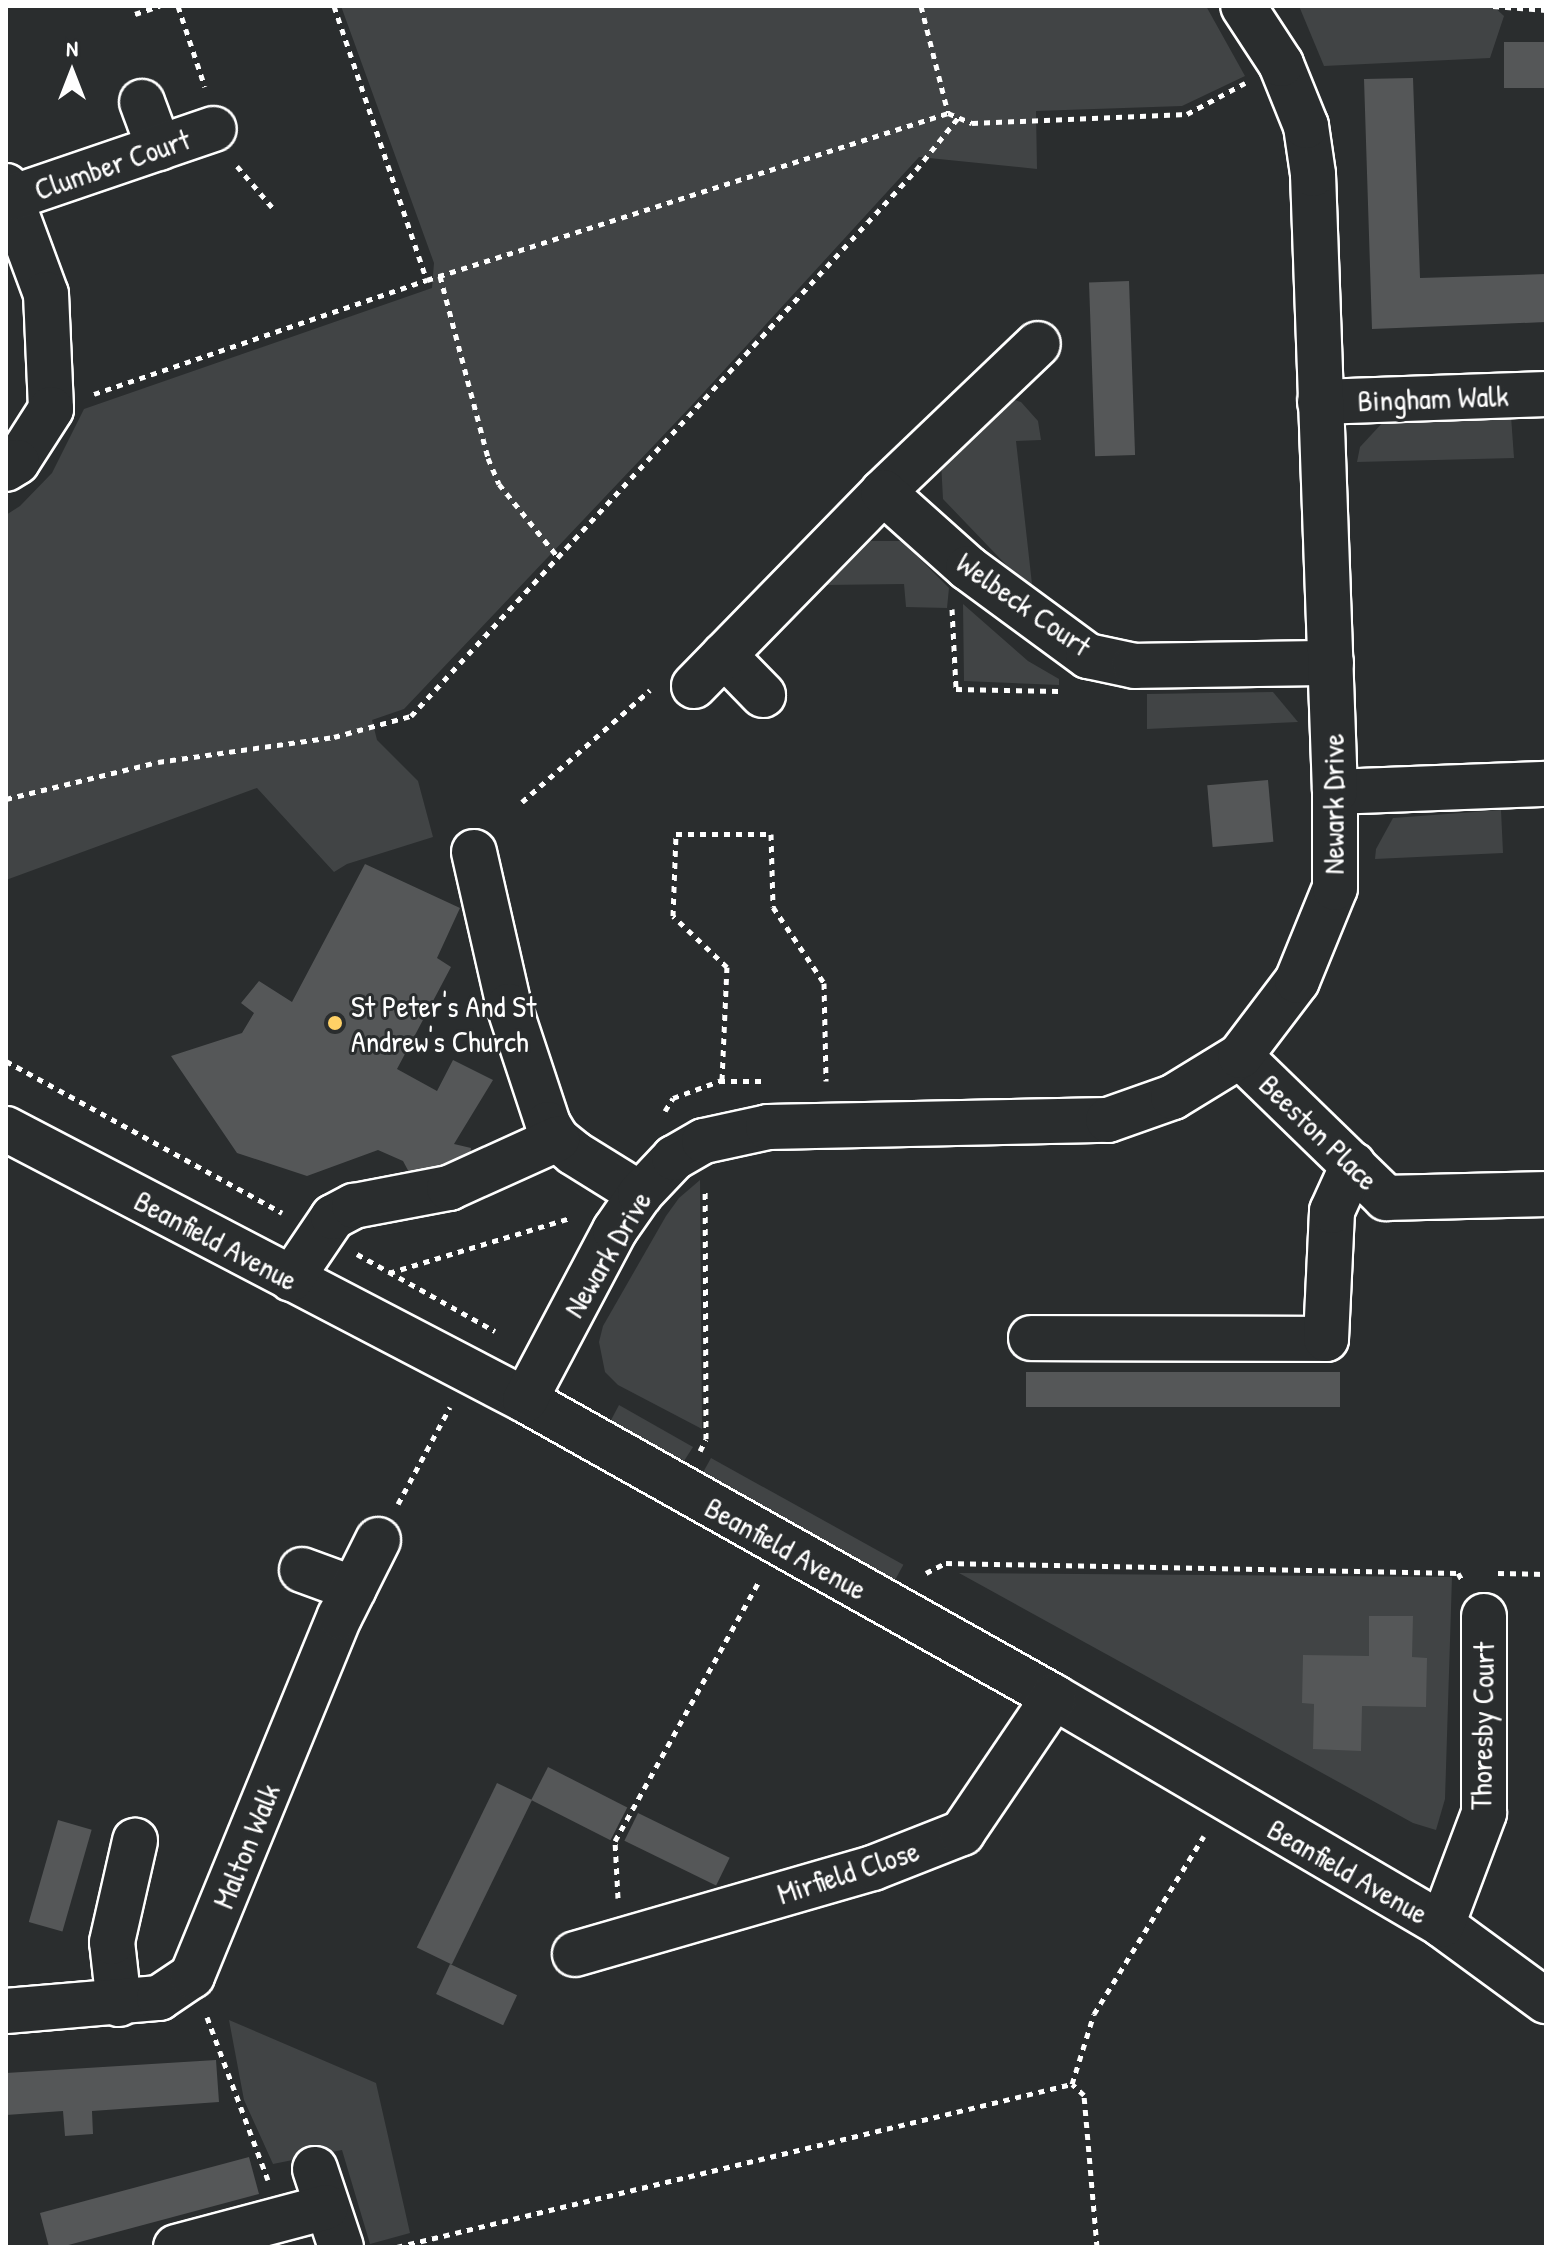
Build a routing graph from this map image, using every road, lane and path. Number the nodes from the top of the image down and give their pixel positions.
1 (160, 6) edge
2 (334, 6) edge
3 (921, 6) edge
4 (1243, 6) edge
5 (1493, 6) edge
6 (1546, 10) edge
7 (135, 14) dead end
8 (1281, 64) junction
9 (142, 102) dead end
10 (948, 113) junction
11 (958, 118) junction
12 (214, 129) dead end
13 (159, 148) junction
14 (8, 192) edge
15 (440, 276) junction
16 (427, 280) junction
17 (1038, 344) dead end
18 (1546, 394) edge
19 (1320, 402) junction
20 (51, 409) junction
21 (6, 469) edge
22 (883, 492) junction
23 (558, 557) junction
24 (968, 568) junction
25 (724, 655) junction
26 (1088, 656) junction
27 (1331, 663) junction
28 (694, 686) joint
29 (763, 695) dead end
30 (1546, 784) edge
31 (1335, 792) junction
32 (6, 799) edge
33 (522, 802) dead end
34 (474, 852) dead end
35 (1240, 1056) junction
36 (6, 1061) edge
37 (831, 1126) junction
38 (6, 1130) edge
39 (557, 1139) junction
40 (689, 1150) junction
41 (1353, 1165) junction
42 (640, 1194) junction
43 (1546, 1194) edge
44 (615, 1230) junction
45 (320, 1234) junction
46 (390, 1272) junction
47 (291, 1279) junction
48 (361, 1316) junction
49 (1031, 1338) dead end
50 (546, 1359) junction
51 (469, 1371) junction
52 (525, 1400) junction
53 (684, 1491) junction
54 (378, 1540) joint
55 (779, 1545) junction
56 (302, 1570) dead end
57 (926, 1573) dead end
58 (354, 1589) junction
59 (1484, 1616) joint
60 (1054, 1697) junction
61 (1226, 1801) junction
62 (135, 1841) dead end
63 (1442, 1925) junction
64 (621, 1942) junction
65 (575, 1954) dead end
66 (192, 1976) junction
67 (1546, 2001) edge
68 (119, 2004) junction
69 (6, 2011) edge
70 (1072, 2084) junction
71 (277, 2220) junction
72 (176, 2247) edge
73 (341, 2247) edge
74 (397, 2247) edge
75 (1097, 2247) edge

1 - 7 path
2 - 16 path
3 - 10 path
4 - 8 street, Newark Drive
5 - 6 path
8 - 11 path
8 - 19 street, Newark Drive
9 - 13 street
10 - 11 path
10 - 15 path
11 - 23 path
12 - 13 street, Clumber Court
13 - 14 street, Clumber Court
14 - 20 street
15 - 16 path
15 - 23 path
16 - 20 path
17 - 22 street
18 - 19 street, Bingham Walk
19 - 27 street, Newark Drive
20 - 21 street
22 - 24 street, Welbeck Court
22 - 25 street
23 - 32 path
24 - 26 street, Welbeck Court
24 - 26 path
25 - 28 street
25 - 29 street
26 - 27 street, Welbeck Court
27 - 31 street, Newark Drive
28 - 33 path
30 - 31 street
31 - 35 street, Newark Drive
34 - 39 street
35 - 37 street, Newark Drive
35 - 41 street, Beeston Place
36 - 45 path
37 - 40 street, Newark Drive
37 - 40 path
38 - 47 street, Beanfield Avenue
39 - 42 street
39 - 45 street
40 - 42 street, Newark Drive
40 - 53 path
41 - 43 street, Beeston Place
41 - 49 street
42 - 44 street, Newark Drive
44 - 46 path
44 - 50 street, Newark Drive
45 - 46 path
45 - 47 street
46 - 48 path
46 - 50 path
47 - 48 street, Beanfield Avenue
48 - 51 street, Beanfield Avenue
50 - 52 street, Newark Drive
51 - 52 street, Beanfield Avenue
51 - 54 path
52 - 53 street, Beanfield Avenue
53 - 55 street, Beanfield Avenue
54 - 58 street, Malton Walk
55 - 60 street, Beanfield Avenue
55 - 64 path
56 - 58 street
57 - 59 path
58 - 66 street, Malton Walk
59 - 63 street, Thoresby Court
60 - 61 street, Beanfield Avenue
60 - 64 street, Mirfield Close
61 - 63 street, Beanfield Avenue
61 - 70 path
62 - 68 street
63 - 67 street, Beanfield Avenue
64 - 65 street, Mirfield Close
66 - 68 street
66 - 71 path
68 - 69 street
70 - 74 path
70 - 75 path
71 - 72 street
71 - 73 street

